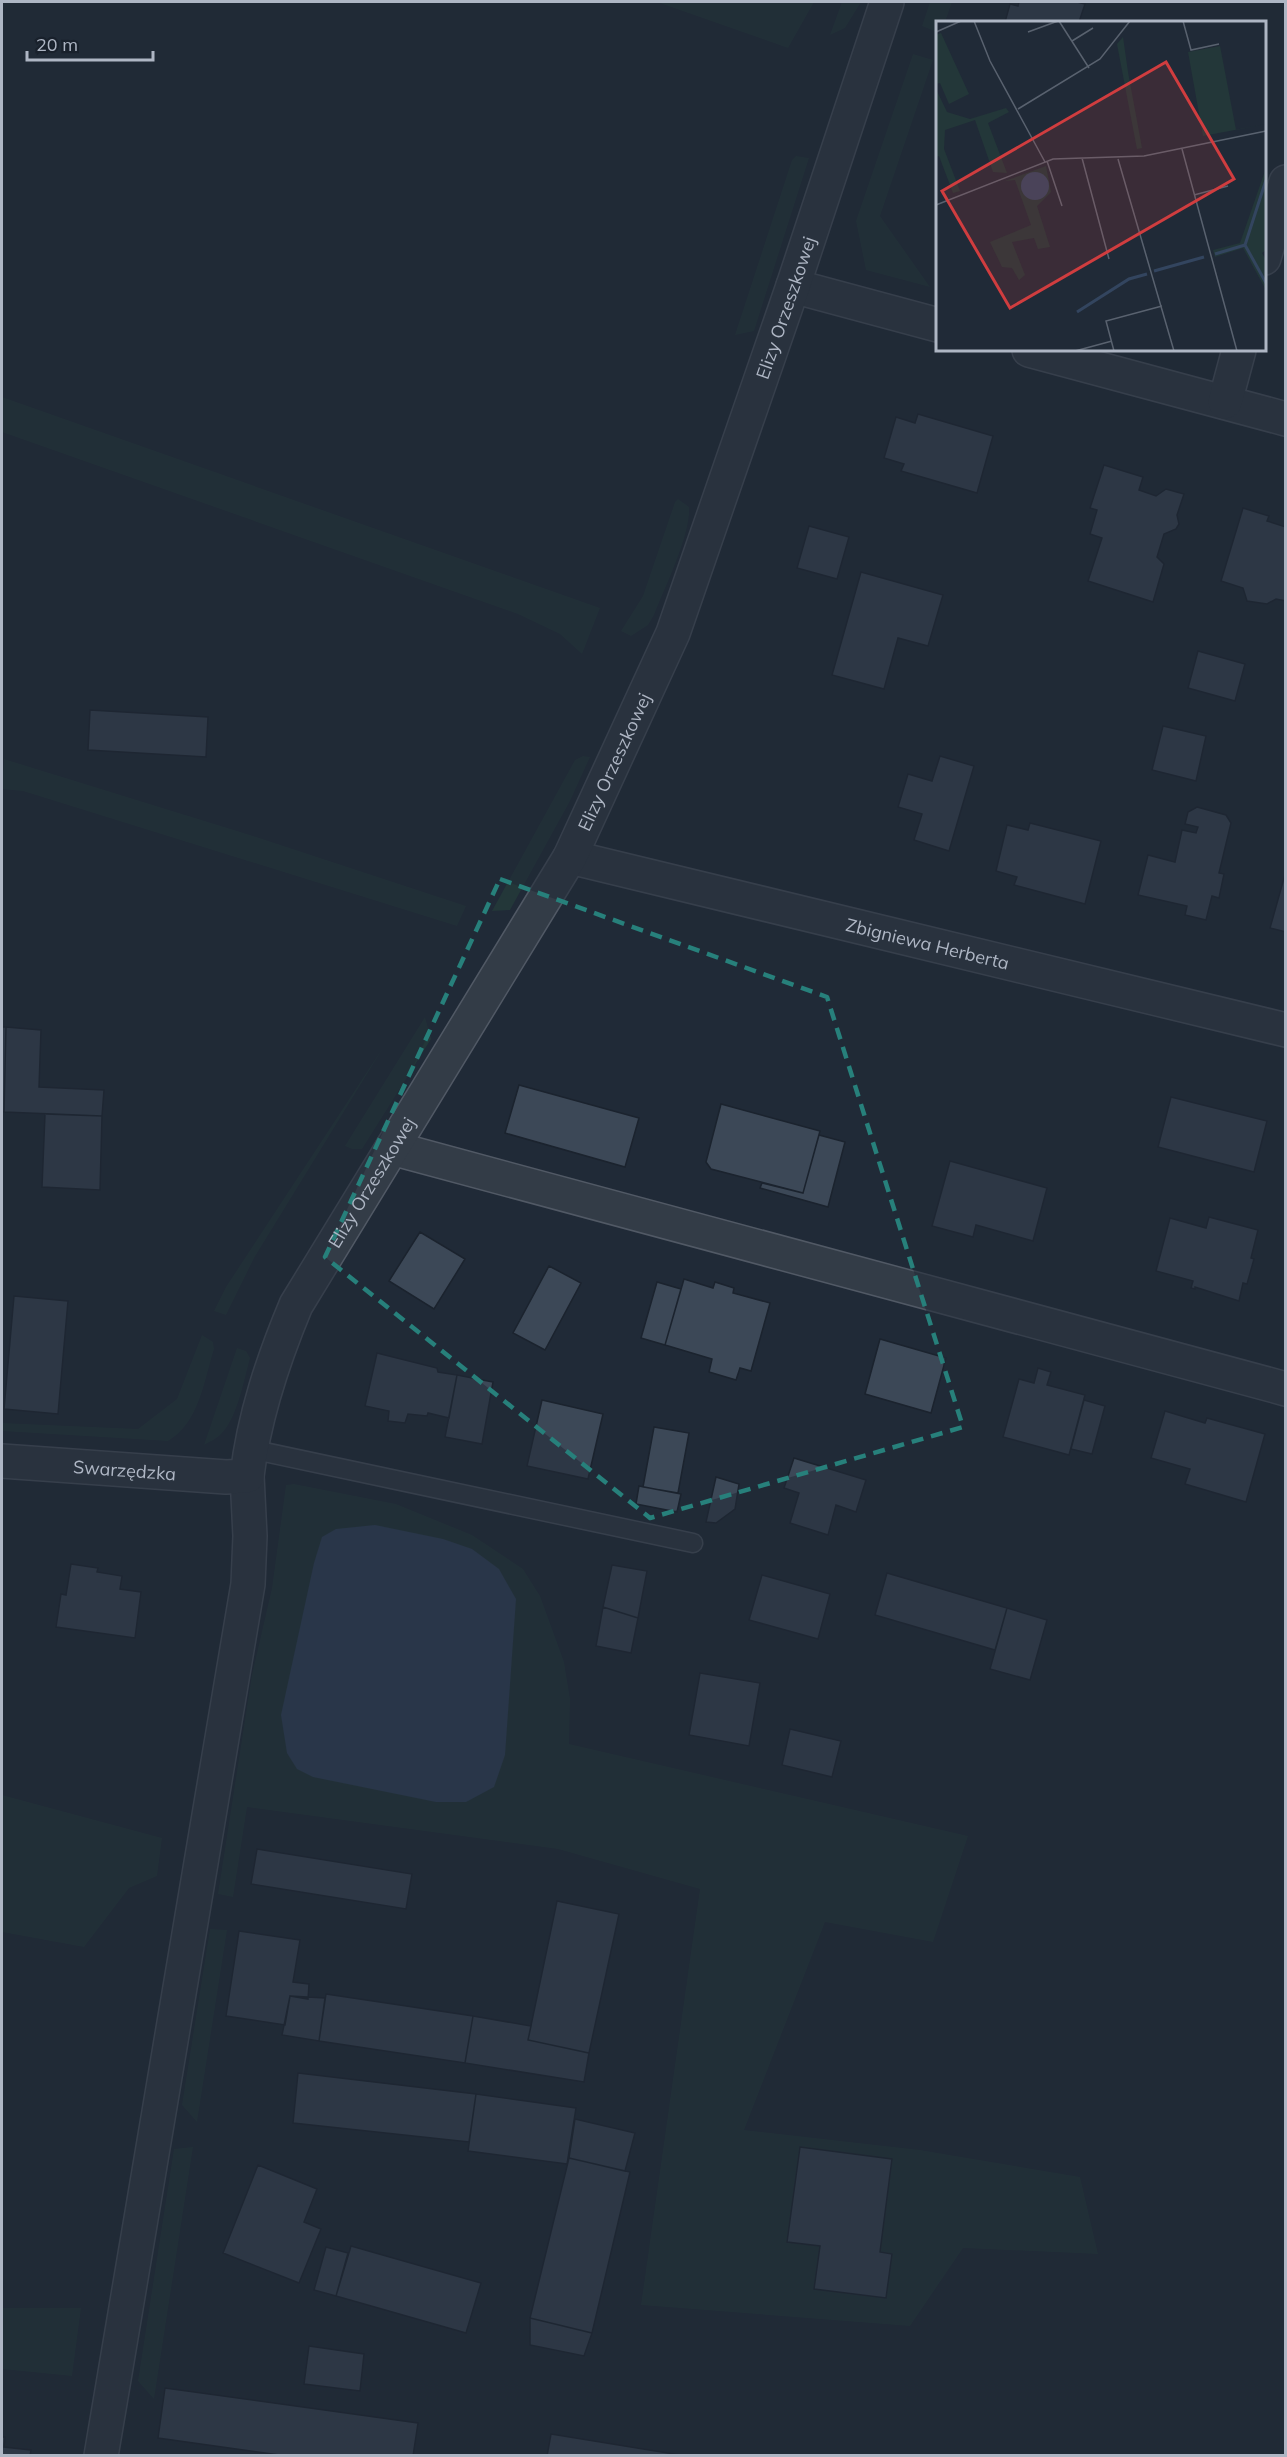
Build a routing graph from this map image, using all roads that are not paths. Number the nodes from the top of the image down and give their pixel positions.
1 (887, 2) edge
2 (1286, 182) edge
3 (1266, 251) edge
4 (793, 286) junction
5 (936, 324) edge
6 (1033, 351) edge
7 (1239, 351) edge
8 (1225, 402) junction
9 (1286, 419) edge
10 (570, 857) junction
11 (1286, 1029) edge
12 (392, 1148) junction
13 (1286, 1389) edge
14 (2, 1461) edge
15 (249, 1463) junction
16 (693, 1543) dead end
17 (101, 2456) edge

1 - 4 street, Elizy Orzeszkowej
2 - 3 street
4 - 5 street
4 - 10 street, Elizy Orzeszkowej
6 - 8 street
7 - 8 street
8 - 9 street
10 - 11 street, Zbigniewa Herberta
10 - 12 street, Elizy Orzeszkowej
12 - 13 street
12 - 15 street, Elizy Orzeszkowej
14 - 15 street, Swarzędzka
15 - 16 lane
15 - 17 street, Elizy Orzeszkowej

